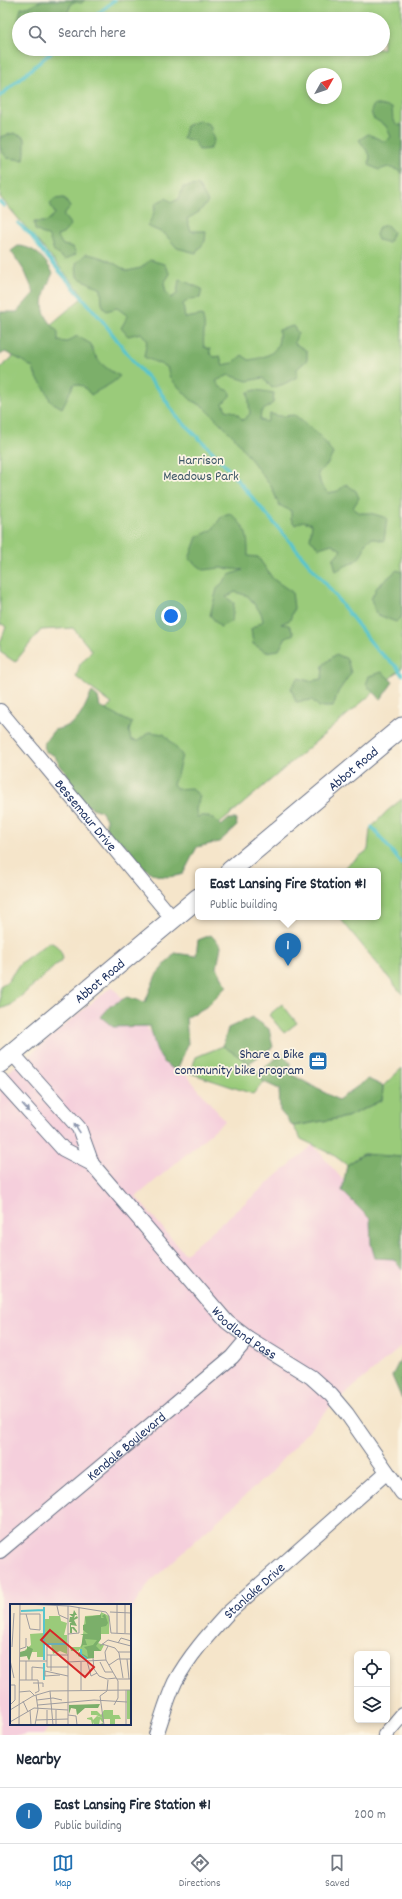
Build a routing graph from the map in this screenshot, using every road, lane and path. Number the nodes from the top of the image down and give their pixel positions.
1 (0, 711) edge
2 (402, 727) edge
3 (234, 868) edge
4 (195, 901) edge
5 (173, 919) junction
6 (6, 1058) edge
7 (0, 1079) edge
8 (92, 1164) junction
9 (248, 1338) junction
10 (387, 1472) junction
11 (402, 1493) edge
12 (0, 1551) edge
13 (402, 1715) edge
14 (156, 1735) edge
15 (385, 1735) edge

1 - 5 street, Bessemaur Drive
2 - 3 main road, Abbot Road
4 - 5 main road, Abbot Road
5 - 6 main road, Abbot Road
8 -> 6 street, Woodland Pass
7 -> 8 street, Woodland Pass
8 - 9 street, Woodland Pass
9 - 10 street, Woodland Pass
9 - 12 street, Kendale Boulevard
10 - 11 street, Woodland Pass
10 - 14 street, Stanlake Drive
13 - 15 street

